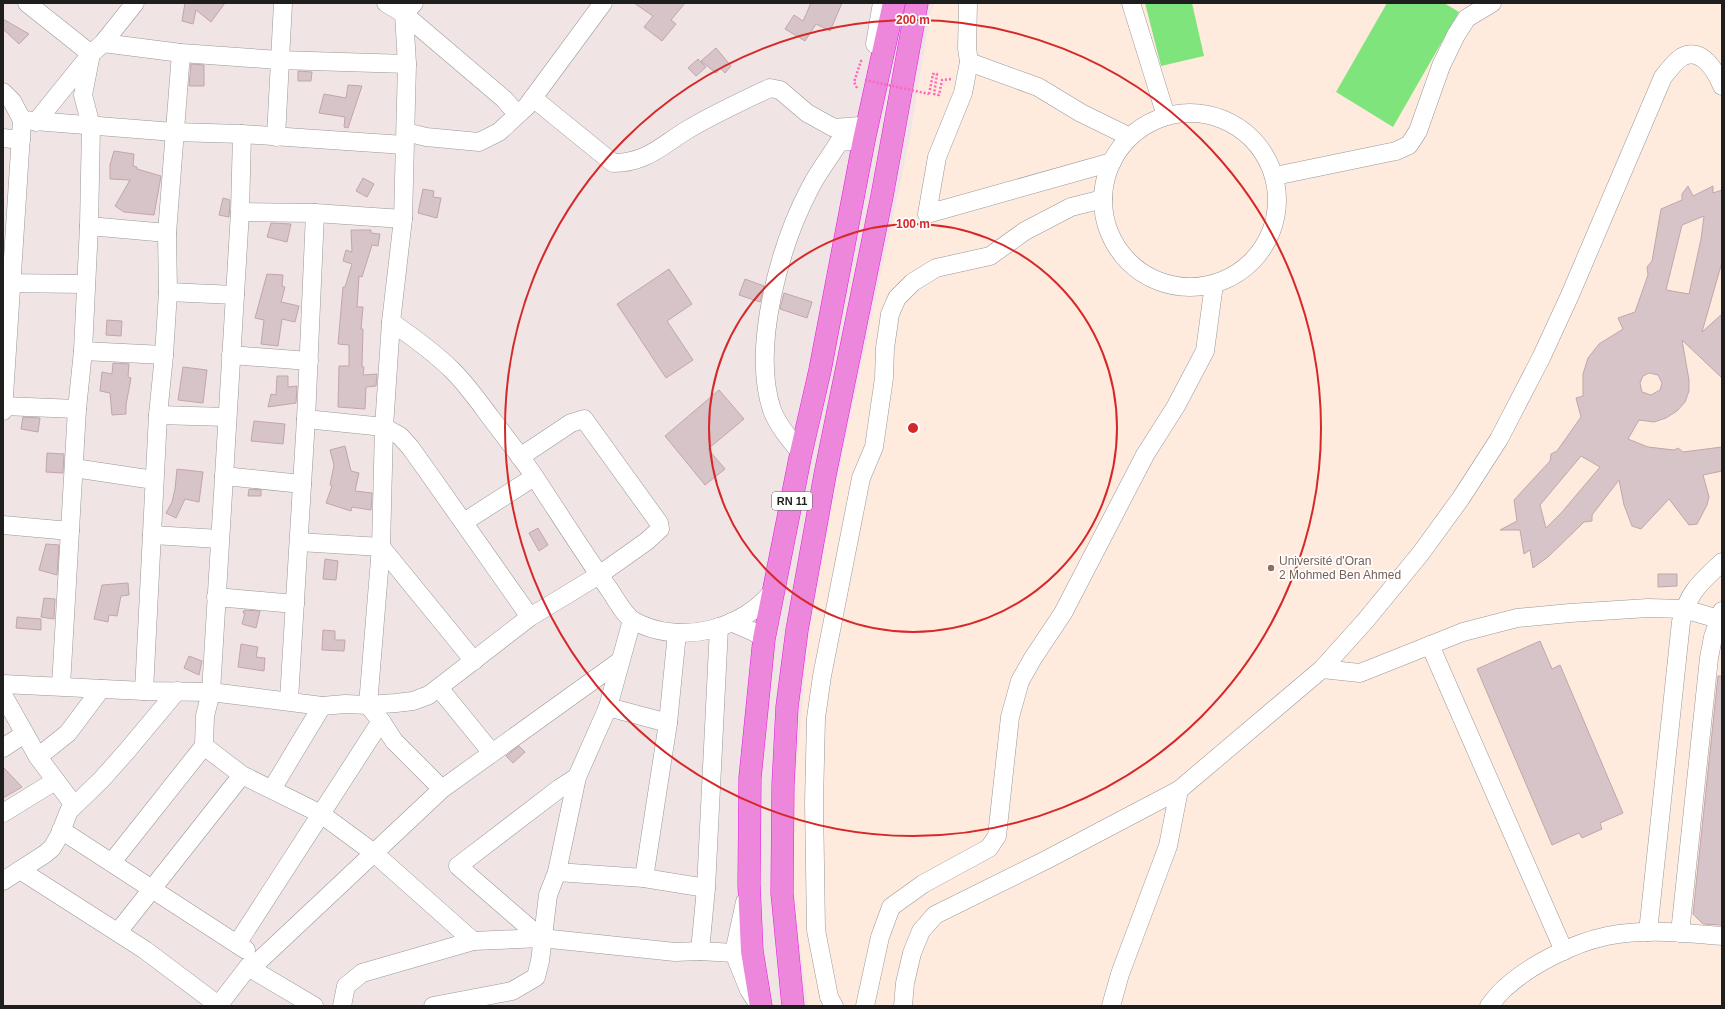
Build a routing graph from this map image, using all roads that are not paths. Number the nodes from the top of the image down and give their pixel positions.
1 (27, 3) edge
2 (135, 3) edge
3 (283, 3) edge
4 (386, 3) edge
5 (603, 3) edge
6 (882, 3) edge
7 (894, 3) edge
8 (968, 3) edge
9 (1131, 3) edge
10 (1492, 3) edge
11 (917, 4) edge
12 (409, 9) edge
13 (97, 48) junction
14 (181, 53) junction
15 (279, 60) junction
16 (969, 62) junction
17 (407, 64) junction
18 (1722, 86) edge
19 (3, 92) edge
20 (533, 98) junction
21 (518, 114) junction
22 (1166, 116) junction
23 (29, 121) junction
24 (91, 126) junction
25 (174, 132) junction
26 (862, 133) junction
27 (242, 134) junction
28 (276, 137) junction
29 (1130, 137) junction
30 (12, 139) edge
31 (405, 139) junction
32 (1112, 162) junction
33 (1274, 176) junction
34 (1103, 199) junction
35 (240, 212) junction
36 (315, 213) junction
37 (403, 219) junction
38 (88, 226) junction
39 (167, 233) junction
40 (7, 283) edge
41 (86, 284) junction
42 (1214, 284) junction
43 (168, 292) junction
44 (235, 295) junction
45 (391, 322) junction
46 (82, 352) junction
47 (164, 355) junction
48 (231, 355) junction
49 (309, 361) junction
50 (3, 406) edge
51 (77, 409) junction
52 (3, 411) edge
53 (158, 415) junction
54 (228, 416) junction
55 (306, 419) junction
56 (384, 427) junction
57 (801, 453) junction
58 (520, 457) junction
59 (74, 468) junction
60 (224, 476) junction
61 (534, 477) junction
62 (154, 480) junction
63 (302, 484) junction
64 (464, 522) junction
65 (3, 525) edge
66 (70, 531) junction
67 (152, 535) junction
68 (220, 539) junction
69 (299, 542) junction
70 (381, 547) junction
71 (1722, 562) edge
72 (599, 575) junction
73 (776, 586) junction
74 (216, 597) junction
75 (295, 604) junction
76 (1684, 609) junction
77 (530, 617) junction
78 (1721, 617) edge
79 (632, 620) junction
80 (725, 624) junction
81 (677, 633) junction
82 (764, 639) junction
83 (1430, 645) junction
84 (474, 661) junction
85 (620, 661) junction
86 (1322, 669) junction
87 (3, 684) edge
88 (61, 686) junction
89 (439, 688) junction
90 (101, 689) junction
91 (144, 691) junction
92 (177, 691) junction
93 (211, 692) junction
94 (3, 695) edge
95 (289, 700) junction
96 (368, 705) junction
97 (322, 706) junction
98 (608, 707) junction
99 (381, 721) junction
100 (668, 723) junction
101 (24, 734) junction
102 (204, 746) junction
103 (3, 748) edge
104 (492, 753) junction
105 (38, 757) junction
106 (242, 775) junction
107 (578, 777) junction
108 (55, 780) junction
109 (272, 789) junction
110 (442, 789) junction
111 (1179, 790) junction
112 (74, 805) junction
113 (3, 813) edge
114 (321, 814) junction
115 (61, 830) junction
116 (374, 853) junction
117 (112, 862) junction
118 (20, 870) junction
119 (557, 872) junction
120 (644, 878) junction
121 (749, 884) junction
122 (3, 885) edge
123 (706, 888) junction
124 (153, 889) junction
125 (118, 932) junction
126 (1648, 932) junction
127 (1680, 933) junction
128 (1722, 936) edge
129 (541, 938) junction
130 (473, 941) junction
131 (237, 944) junction
132 (700, 951) junction
133 (1564, 951) junction
134 (734, 953) junction
135 (254, 963) junction
136 (218, 1006) edge
137 (314, 1006) edge
138 (342, 1006) edge
139 (433, 1006) edge
140 (760, 1006) edge
141 (793, 1006) edge
142 (834, 1006) edge
143 (866, 1006) edge
144 (903, 1006) edge
145 (1111, 1006) edge
146 (1489, 1006) edge

1 - 13 street
2 - 13 street
3 - 15 street
4 - 12 street
5 - 20 street
6 - 26 street
7 - 26 highway, RN 11
8 - 16 street
9 - 22 street
10 - 33 street
11 - 141 highway, RN 11
12 - 17 street
12 - 21 street
13 - 14 street
13 - 23 street
13 - 24 street
14 - 15 street
14 - 25 street
15 - 17 street
15 - 28 street
16 - 29 street
16 - 32 street
17 - 31 street
18 - 86 street
19 - 23 street
20 - 21 street
20 - 26 street
21 - 31 street
22 - 29 street
22 - 33 street
23 - 24 street
23 - 30 street
24 - 25 street
24 - 38 street
25 - 27 street
25 - 39 street
26 - 57 highway, RN 11
26 - 57 street
27 - 28 street
27 - 35 street
28 - 31 street
29 - 32 street
30 - 40 street
31 - 37 street
32 - 34 street
33 - 42 street
34 - 42 street
34 - 142 street
35 - 36 street
35 - 44 street
36 - 37 street
36 - 49 street
37 - 45 street
38 - 39 street
38 - 41 street
39 - 43 street
40 - 41 street
40 - 50 street
41 - 46 street
42 - 143 street
43 - 44 street
43 - 47 street
44 - 48 street
45 - 56 street
45 - 58 street
46 - 47 street
46 - 51 street
47 - 53 street
48 - 49 street
48 - 54 street
49 - 55 street
50 - 51 street
50 - 52 street
51 - 59 street
53 - 54 street
53 - 62 street
54 - 60 street
55 - 56 street
55 - 63 street
56 - 64 street
56 - 70 street
57 - 73 highway, RN 11
58 - 61 street
58 - 72 street
59 - 62 street
59 - 66 street
60 - 63 street
60 - 68 street
61 - 64 street
61 - 72 street
62 - 67 street
63 - 69 street
64 - 77 street
65 - 66 street
66 - 88 street
67 - 68 street
67 - 91 street
68 - 74 street
69 - 70 street
69 - 75 street
70 - 84 street
70 - 96 street
71 - 76 street
72 - 77 street
72 - 79 street
73 - 80 street
73 - 82 highway, RN 11
74 - 75 street
74 - 93 street
75 - 95 street
76 - 78 street
76 - 83 street
76 - 126 street
77 - 84 street
78 - 127 street
79 - 81 street
79 - 85 street
80 - 81 street
80 - 82 street
80 - 123 street
81 - 100 street
82 - 121 highway, RN 11
83 - 86 street
83 - 133 street
84 - 89 street
85 - 98 street
85 - 104 street
86 - 111 street
87 - 88 street
88 - 90 street
89 - 96 street
89 - 104 street
90 - 91 street
90 - 105 street
91 - 92 street
92 - 93 street
92 - 112 street
93 - 95 street
93 - 102 street
94 - 101 street
95 - 97 street
96 - 97 street
96 - 99 street
97 - 109 street
98 - 100 street
98 - 107 street
99 - 110 street
99 - 114 street
100 - 120 street
101 - 103 street
101 - 105 street
102 - 106 street
102 - 117 street
104 - 110 street
105 - 108 street
106 - 109 street
106 - 124 street
107 - 119 street
107 - 129 street
108 - 112 street
108 - 113 street
109 - 114 street
110 - 116 street
111 - 144 street
111 - 145 street
112 - 115 street
114 - 116 street
114 - 131 street
115 - 117 street
115 - 118 street
116 - 130 street
116 - 135 street
117 - 124 street
118 - 122 street
118 - 125 street
119 - 120 street
119 - 129 street
120 - 123 street
121 - 134 street
121 - 140 highway, RN 11
123 - 132 street
124 - 125 street
124 - 131 street
125 - 136 street
126 - 127 street
126 - 133 street
127 - 128 street
129 - 130 street
129 - 132 street
129 - 139 street
130 - 138 street
131 - 135 street
132 - 134 street
133 - 146 street
134 - 140 street
135 - 136 street
135 - 137 street

